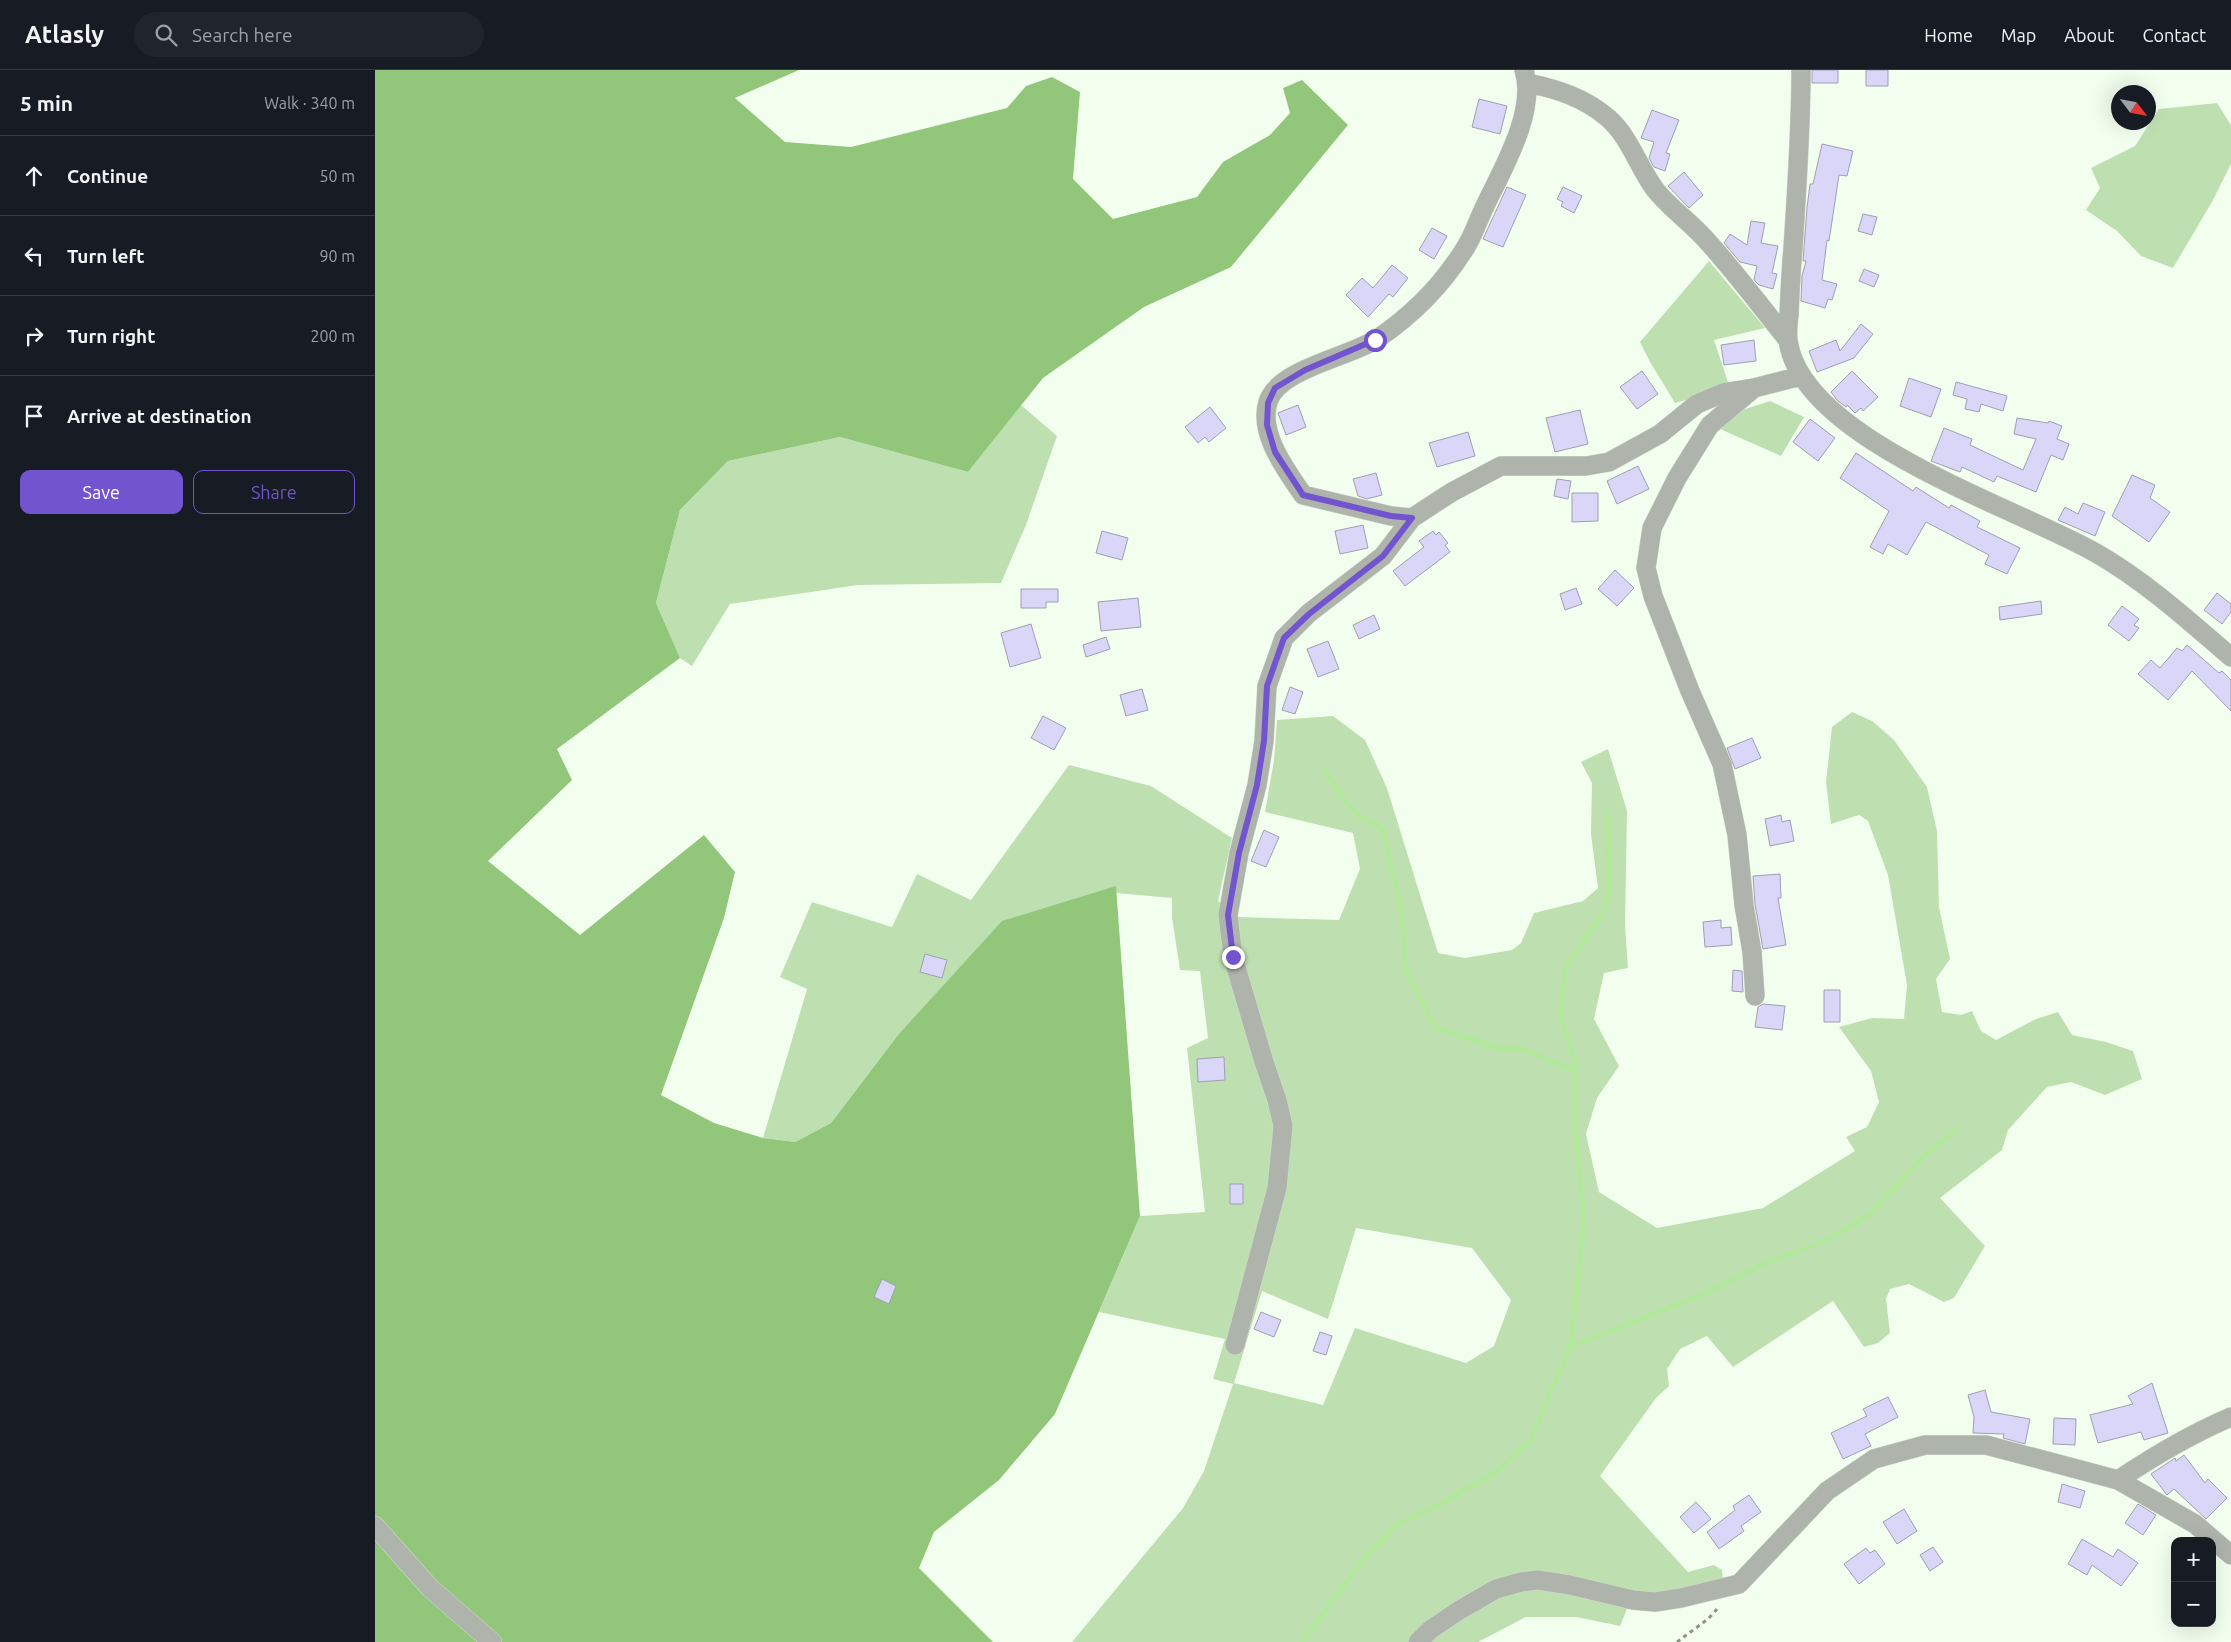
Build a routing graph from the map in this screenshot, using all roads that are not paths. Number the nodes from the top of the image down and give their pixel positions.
1 (1801, 70) edge
2 (1526, 77) edge
3 (1788, 340) junction
4 (1801, 376) junction
5 (1754, 388) junction
6 (1412, 518) junction
7 (2231, 656) edge
8 (1755, 996) dead end
9 (1235, 1345) dead end
10 (2231, 1417) edge
11 (2118, 1480) junction
12 (375, 1526) edge
13 (2231, 1554) edge
14 (492, 1642) edge
15 (1418, 1642) edge

1 - 3 street
2 - 3 street
2 - 6 street
3 - 4 street
4 - 5 street
4 - 7 street
5 - 6 street
5 - 8 street
6 - 9 street
10 - 11 street
11 - 13 street
11 - 15 street
12 - 14 street

